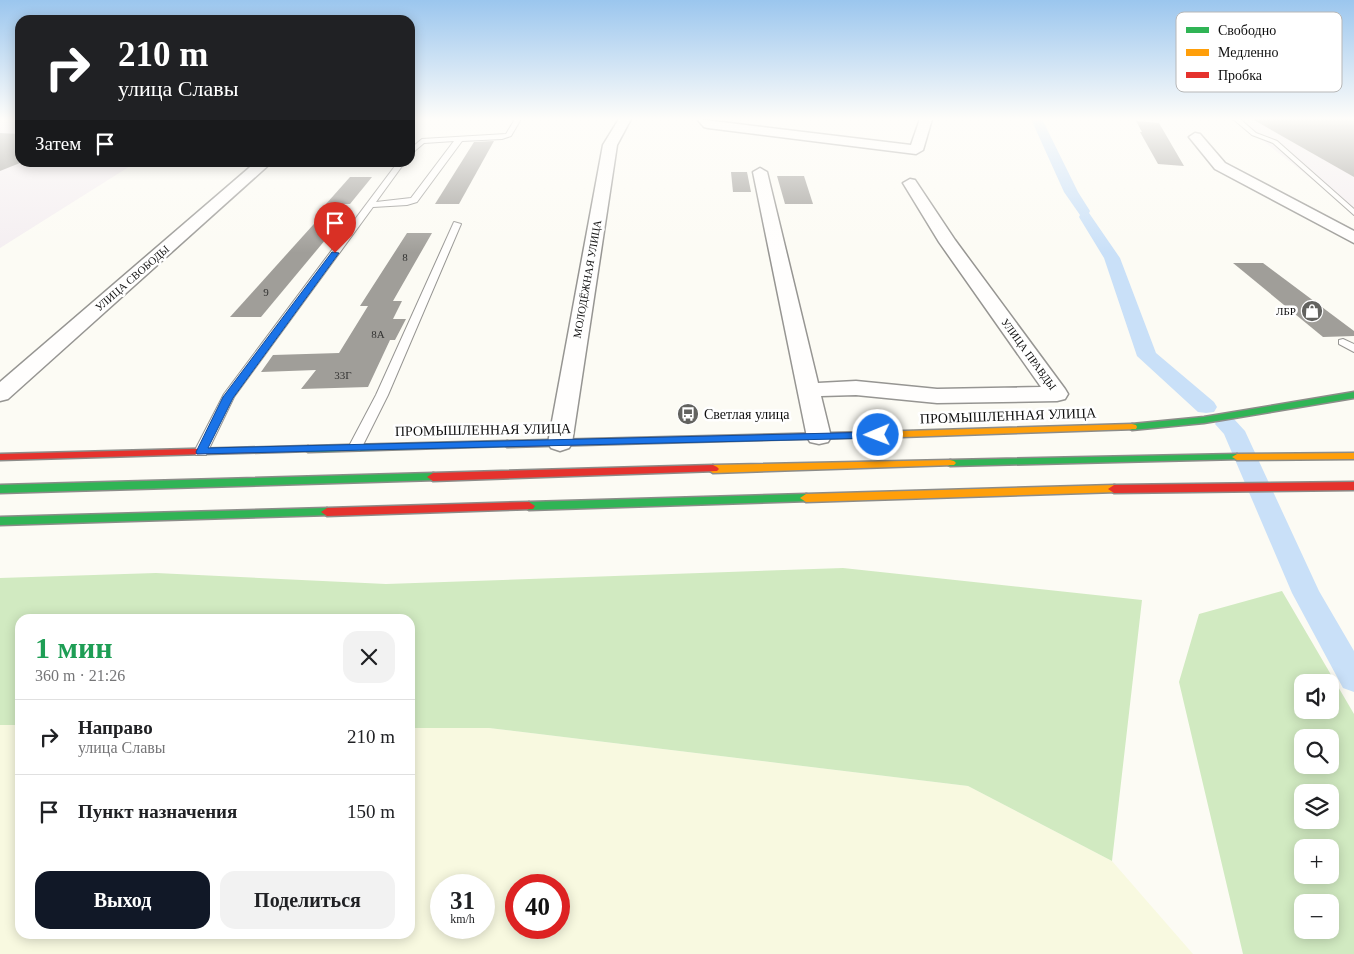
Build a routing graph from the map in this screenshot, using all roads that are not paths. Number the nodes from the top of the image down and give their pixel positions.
1 (441, 164) edge
2 (607, 164) edge
3 (912, 164) edge
4 (1218, 164) edge
5 (1299, 164) edge
6 (259, 167) edge
7 (398, 167) edge
8 (760, 172) dead end
9 (370, 205) junction
10 (1354, 213) edge
11 (457, 224) dead end
12 (1354, 238) edge
13 (1343, 342) dead end
14 (1354, 349) edge
15 (808, 390) junction
16 (0, 394) edge
17 (1354, 395) edge
18 (819, 437) junction
19 (560, 443) junction
20 (355, 448) junction
21 (201, 452) junction
22 (1354, 456) edge
23 (0, 457) edge
24 (1354, 486) edge
25 (0, 489) edge
26 (0, 521) edge

1 - 9 lane
2 - 19 street, МОЛОДЁЖНАЯ УЛИЦА
3 - 15 street, УЛИЦА ПРАВДЫ
4 - 12 street
5 - 10 lane
6 - 16 street, УЛИЦА СВОБОДЫ
7 - 9 lane
8 - 15 street
9 - 21 lane
11 - 20 lane
13 - 14 lane
15 - 18 street
17 - 18 main road, ПРОМЫШЛЕННАЯ УЛИЦА
18 - 19 main road, ПРОМЫШЛЕННАЯ УЛИЦА
19 - 20 main road, ПРОМЫШЛЕННАЯ УЛИЦА
20 - 21 main road, ПРОМЫШЛЕННАЯ УЛИЦА
21 - 23 main road, ПРОМЫШЛЕННАЯ УЛИЦА
22 - 25 main road
24 - 26 main road

